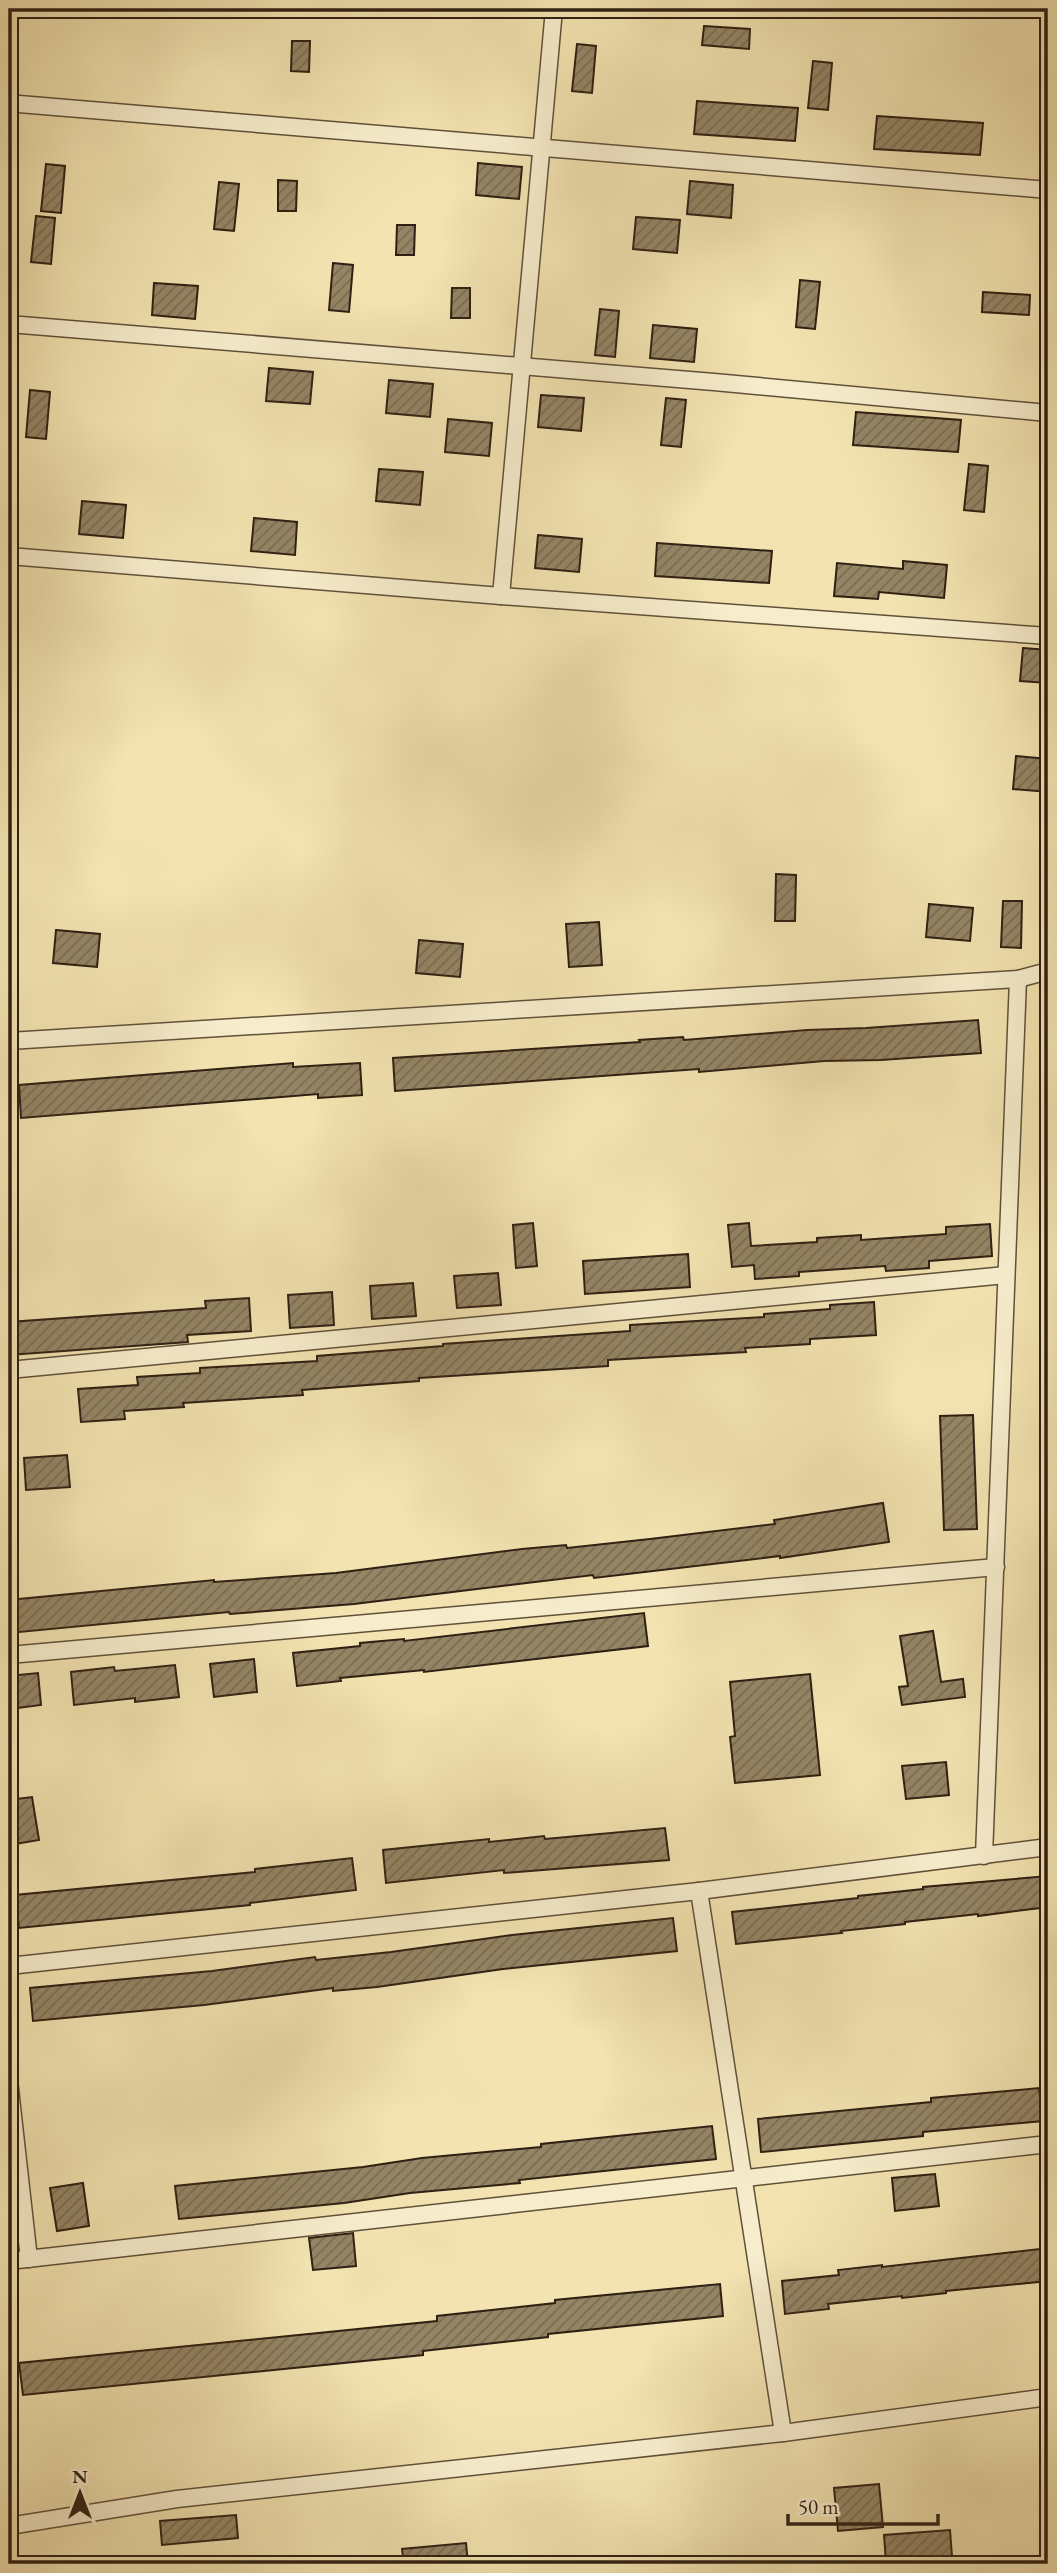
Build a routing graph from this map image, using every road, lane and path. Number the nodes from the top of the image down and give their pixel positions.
1 (554, 9) edge
2 (19, 104) dead end
3 (543, 147) junction
4 (1048, 190) edge
5 (9, 324) edge
6 (520, 368) junction
7 (1048, 413) edge
8 (9, 556) edge
9 (501, 596) junction
10 (1048, 636) edge
11 (1048, 971) edge
12 (1018, 979) junction
13 (9, 1041) edge
14 (1006, 1275) junction
15 (9, 1370) edge
16 (996, 1567) junction
17 (9, 1655) edge
18 (1048, 1847) edge
19 (984, 1856) junction
20 (699, 1891) junction
21 (9, 1966) edge
22 (9, 2080) edge
23 (1048, 2144) edge
24 (744, 2179) junction
25 (29, 2259) junction
26 (9, 2261) edge
27 (1048, 2397) edge
28 (783, 2433) junction
29 (9, 2526) edge

1 - 3 street
2 - 3 street
3 - 4 street
3 - 6 street
5 - 6 street
6 - 7 street
6 - 9 street
8 - 9 street
9 - 10 street
11 - 12 street
12 - 13 street
12 - 14 street
14 - 15 street
14 - 16 street
16 - 17 street
16 - 19 street
18 - 19 street
19 - 20 street
20 - 21 street
20 - 24 street
22 - 25 street
23 - 24 street
24 - 25 street
24 - 28 street
25 - 26 street
27 - 28 street
28 - 29 street

